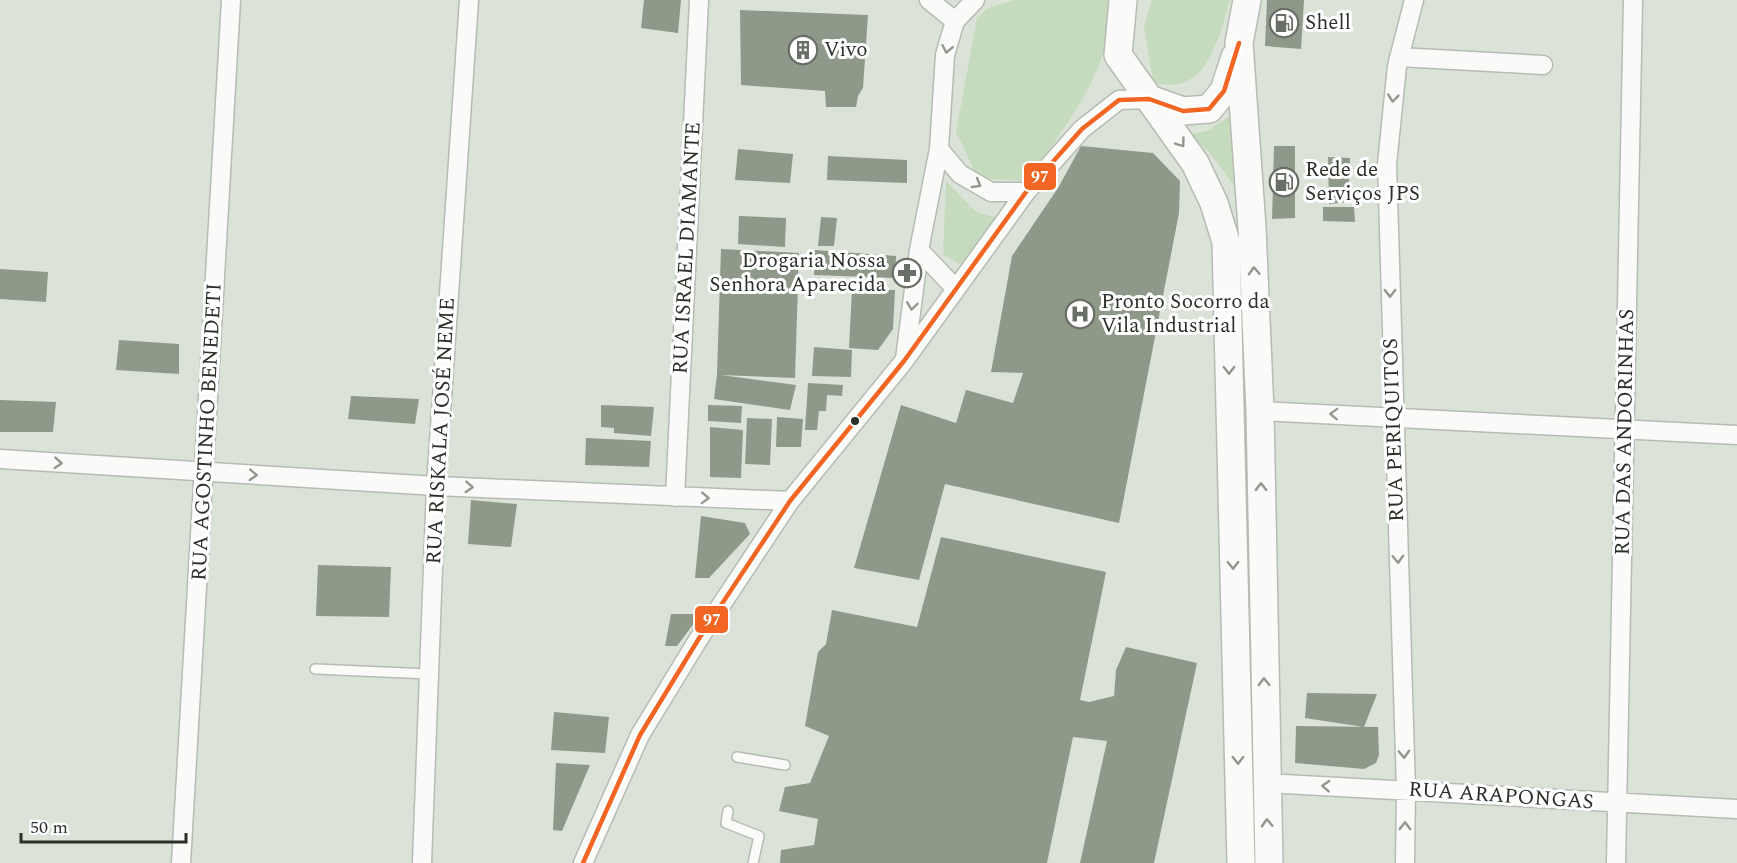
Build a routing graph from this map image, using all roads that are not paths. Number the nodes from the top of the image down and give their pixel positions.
1 (231, 0) edge
2 (469, 0) edge
3 (699, 0) edge
4 (929, 0) edge
5 (975, 0) edge
6 (1124, 0) edge
7 (1247, 0) edge
8 (1414, 0) edge
9 (1632, 0) edge
10 (955, 21) junction
11 (1239, 43) junction
12 (1399, 57) junction
13 (1543, 64) dead end
14 (1149, 99) junction
15 (939, 149) junction
16 (1026, 192) junction
17 (919, 250) junction
18 (956, 289) junction
19 (904, 361) junction
20 (1260, 411) junction
21 (1393, 416) junction
22 (1625, 429) junction
23 (1737, 435) edge
24 (0, 459) edge
25 (205, 472) junction
26 (436, 486) junction
27 (675, 496) junction
28 (790, 501) junction
29 (315, 669) dead end
30 (429, 674) junction
31 (737, 757) dead end
32 (785, 765) dead end
33 (1266, 783) junction
34 (1406, 790) junction
35 (1616, 803) junction
36 (1737, 809) edge
37 (728, 810) dead end
38 (181, 863) edge
39 (422, 863) edge
40 (583, 863) edge
41 (753, 863) edge
42 (1241, 863) edge
43 (1269, 863) edge
44 (1405, 863) edge
45 (1616, 863) edge

1 - 25 street, RUA AGOSTINHO BENEDETI
2 - 26 street, RUA RISKALA JOSÉ NEME
3 - 27 street, RUA ISRAEL DIAMANTE
4 - 10 street
5 - 10 street
6 - 14 main road
7 - 11 main road
8 - 12 street, RUA PERIQUITOS
9 - 22 street, RUA DAS ANDORINHAS
10 -> 15 street
11 - 14 main road
20 -> 11 main road
12 - 13 street
12 -> 21 street, RUA PERIQUITOS
14 - 16 street
14 -> 42 main road
15 -> 16 street
15 - 17 street
16 - 18 street
17 - 18 street
17 -> 19 street
18 - 19 street
19 - 28 street
21 -> 20 street
33 -> 20 main road
21 - 22 street
21 -> 34 street, RUA PERIQUITOS
22 - 23 street
22 - 35 street, RUA DAS ANDORINHAS
24 -> 25 street
25 -> 26 street
25 - 38 street, RUA AGOSTINHO BENEDETI
26 -> 27 street
26 - 30 street, RUA RISKALA JOSÉ NEME
27 -> 28 street
28 - 40 street
29 - 30 lane
30 - 39 street, RUA RISKALA JOSÉ NEME
31 - 32 lane
34 -> 33 street, RUA ARAPONGAS
43 -> 33 main road
34 - 35 street, RUA ARAPONGAS
44 -> 34 street, RUA PERIQUITOS
35 - 36 street, RUA ARAPONGAS
35 - 45 street, RUA DAS ANDORINHAS
37 - 41 lane

